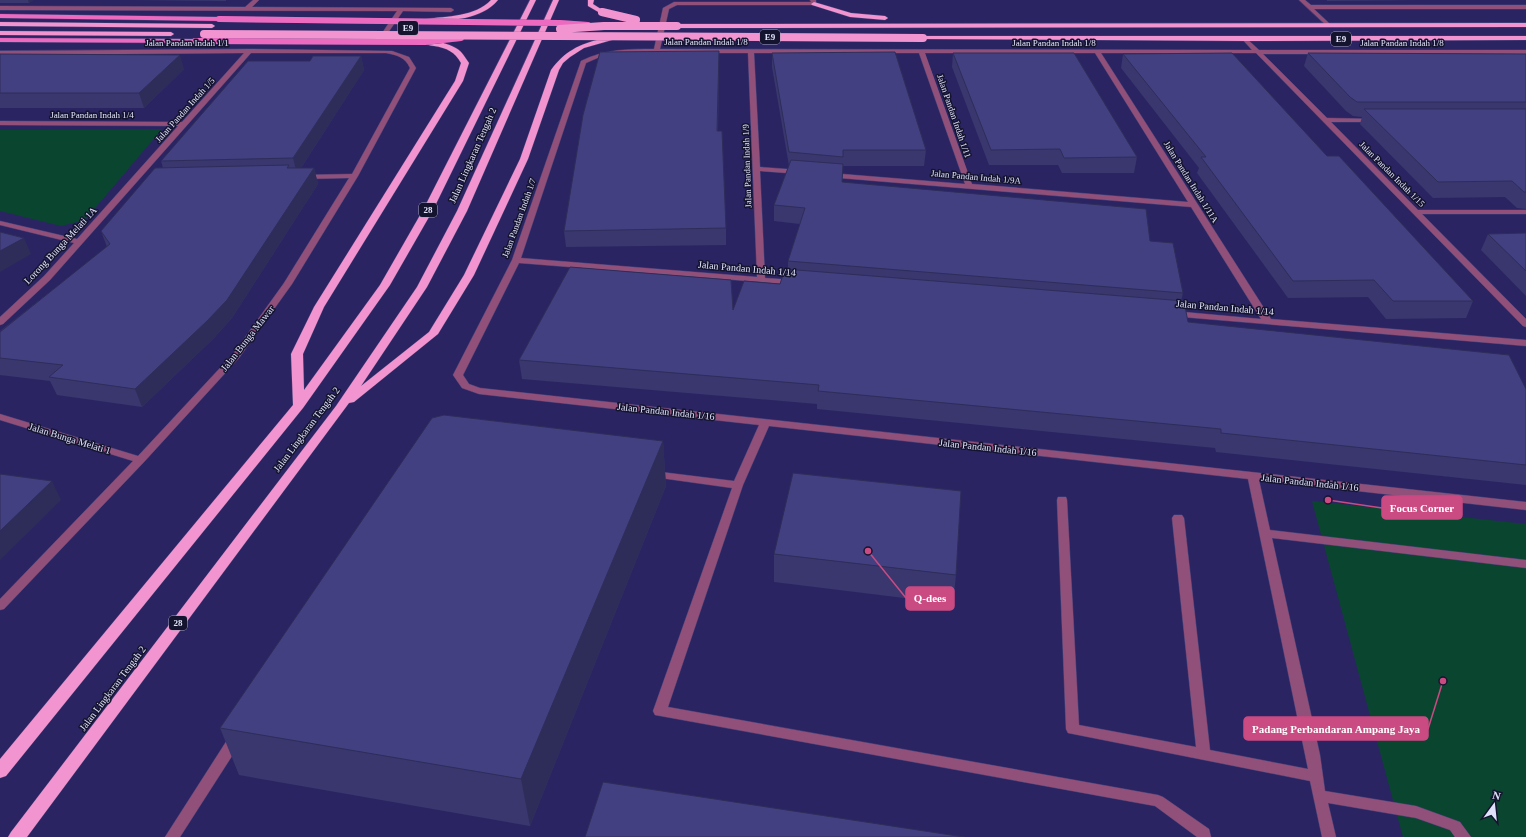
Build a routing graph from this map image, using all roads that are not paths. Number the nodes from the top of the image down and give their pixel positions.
1 (108, 0) edge
2 (256, 0) edge
3 (495, 0) edge
4 (533, 0) edge
5 (556, 0) edge
6 (591, 0) edge
7 (1302, 0) edge
8 (813, 2) edge
9 (1310, 7) junction
10 (1526, 7) edge
11 (0, 8) edge
12 (96, 8) junction
13 (247, 9) junction
14 (401, 10) junction
15 (451, 10) dead end
16 (0, 16) edge
17 (419, 22) junction
18 (0, 24) edge
19 (1526, 24) edge
20 (1328, 25) junction
21 (604, 26) junction
22 (677, 26) junction
23 (1220, 26) junction
24 (0, 33) edge
25 (473, 36) junction
26 (617, 37) junction
27 (1526, 38) edge
28 (1245, 39) junction
29 (0, 40) edge
30 (425, 42) junction
31 (250, 51) junction
32 (374, 51) junction
33 (657, 51) junction
34 (751, 51) junction
35 (1256, 51) junction
36 (0, 52) edge
37 (921, 52) junction
38 (1097, 52) junction
39 (1526, 52) edge
40 (584, 62) joint
41 (1324, 120) junction
42 (1379, 120) edge
43 (0, 123) edge
44 (184, 124) junction
45 (756, 169) junction
46 (354, 176) junction
47 (299, 177) edge
48 (138, 181) joint
49 (969, 186) junction
50 (1194, 205) junction
51 (1416, 212) junction
52 (1526, 212) edge
53 (0, 223) edge
54 (79, 242) junction
55 (516, 260) junction
56 (761, 280) junction
57 (800, 283) edge
58 (1167, 314) edge
59 (0, 322) edge
60 (1268, 322) junction
61 (1526, 324) edge
62 (1526, 343) edge
63 (458, 375) joint
64 (299, 405) junction
65 (340, 408) junction
66 (0, 417) edge
67 (765, 422) junction
68 (140, 460) junction
69 (645, 473) edge
70 (1253, 476) junction
71 (738, 485) junction
72 (1062, 500) dead end
73 (1526, 506) edge
74 (1178, 518) dead end
75 (1266, 533) junction
76 (1526, 564) edge
77 (0, 606) edge
78 (240, 731) edge
79 (1204, 755) junction
80 (0, 772) edge
81 (1316, 776) junction
82 (1319, 796) junction
83 (17, 837) edge
84 (172, 837) edge
85 (1204, 837) edge
86 (1329, 837) edge
87 (1464, 837) edge

1 - 12 street
2 - 13 street
3 - 17 highway, bridge
4 - 64 highway, Jalan Lingkaran Tengah 2 / 28
5 - 65 highway, Jalan Lingkaran Tengah 2 / 28
6 - 22 highway, bridge
7 - 9 street
8 - 23 highway
8 - 33 street
9 - 10 street
9 - 20 street
11 - 12 street
12 - 13 street
13 - 14 street
14 - 15 street
14 - 32 street
16 - 17 main road, bridge
17 - 21 main road, bridge
18 - 21 highway, E9, bridge
19 - 20 highway, E9
20 - 23 highway, E9
21 - 22 highway, E9, bridge
22 - 23 highway, E9
24 - 25 highway, E9, bridge
25 - 26 highway, E9, bridge
25 - 30 main road, bridge
26 - 28 highway, E9, bridge
26 - 65 highway
27 - 28 highway, E9
28 - 35 street, Jalan Pandan Indah 1/15
29 - 30 main road, bridge
30 - 64 highway, bridge
31 - 32 street, Jalan Pandan Indah 1/1
31 - 36 street, Jalan Pandan Indah 1/1
31 - 44 street, Jalan Pandan Indah 1/5
32 - 46 street, Jalan Bunga Mawar
33 - 34 street, Jalan Pandan Indah 1/8
33 - 40 street, Jalan Pandan Indah 1/8
34 - 37 street, Jalan Pandan Indah 1/8
34 - 45 street, Jalan Pandan Indah 1/9
35 - 38 street, Jalan Pandan Indah 1/8
35 - 39 street, Jalan Pandan Indah 1/8
35 - 41 street, Jalan Pandan Indah 1/15
37 - 38 street, Jalan Pandan Indah 1/8
37 - 49 street, Jalan Pandan Indah 1/11
38 - 50 street, Jalan Pandan Indah 1/11A
40 - 55 street, Jalan Pandan Indah 1/7
41 - 42 street
41 - 51 street, Jalan Pandan Indah 1/15
43 - 44 street, Jalan Pandan Indah 1/4
44 - 48 street, Jalan Pandan Indah 1/5
45 - 49 street, Jalan Pandan Indah 1/9A
45 - 56 street, Jalan Pandan Indah 1/9
46 - 47 street
46 - 68 street, Jalan Bunga Mawar
48 - 54 street, Lorong Bunga Melati 1A
49 - 50 street, Jalan Pandan Indah 1/9A
50 - 60 street, Jalan Pandan Indah 1/11A
51 - 52 street
51 - 61 street, Jalan Pandan Indah 1/15
53 - 54 street
54 - 59 street, Lorong Bunga Melati 1A
55 - 56 street, Jalan Pandan Indah 1/14
55 - 63 street, Jalan Pandan Indah 1/7
56 - 57 street, Jalan Pandan Indah 1/14
58 - 60 street, Jalan Pandan Indah 1/14
60 - 62 street, Jalan Pandan Indah 1/14
63 - 67 street, Jalan Pandan Indah 1/16
64 - 80 highway, Jalan Lingkaran Tengah 2 / 28
65 - 83 highway, Jalan Lingkaran Tengah 2 / 28
66 - 68 street, Jalan Bunga Melati 1
67 - 70 street, Jalan Pandan Indah 1/16
67 - 71 street
68 - 77 street, Jalan Bunga Mawar
69 - 71 street
70 - 73 street, Jalan Pandan Indah 1/16
70 - 75 street
71 - 85 street
72 - 79 street
74 - 79 street
75 - 76 street
75 - 81 street
78 - 84 street
79 - 81 street
81 - 82 street
82 - 86 street
82 - 87 street

